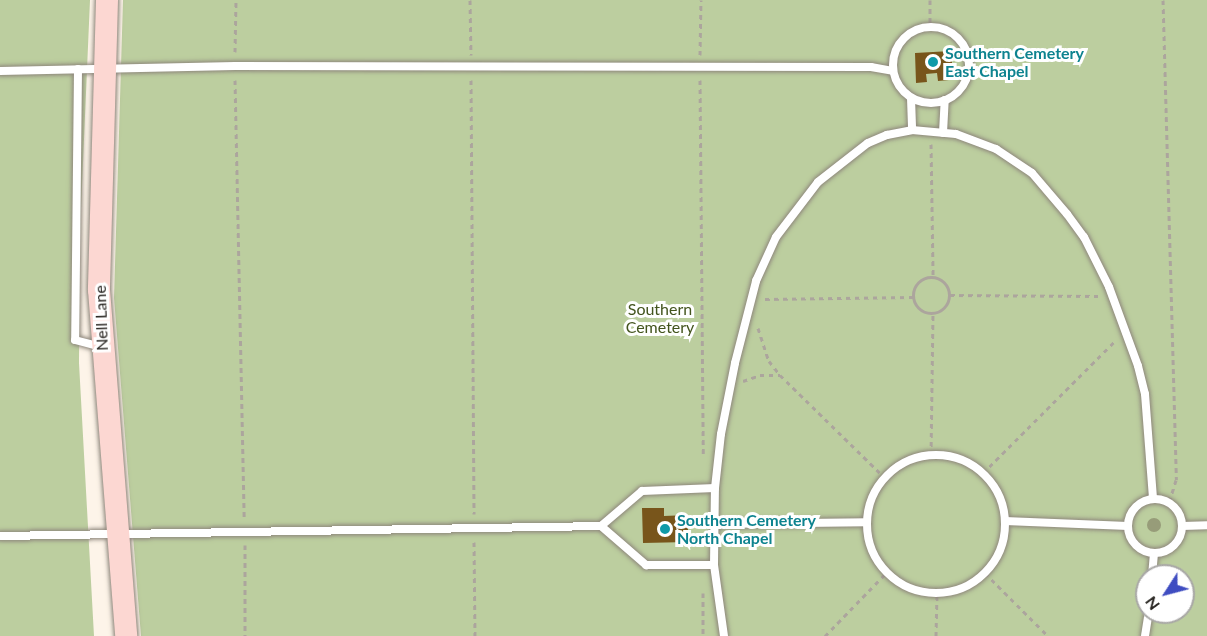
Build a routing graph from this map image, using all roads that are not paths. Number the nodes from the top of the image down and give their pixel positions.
1 (108, 0) edge
2 (104, 67) junction
3 (78, 69) junction
4 (0, 71) edge
5 (893, 71) junction
6 (911, 98) junction
7 (945, 100) junction
8 (912, 130) junction
9 (943, 133) junction
10 (102, 348) junction
11 (715, 488) junction
12 (1154, 499) junction
13 (1005, 521) junction
14 (867, 522) junction
15 (714, 524) junction
16 (1207, 525) edge
17 (602, 526) junction
18 (1128, 526) junction
19 (1182, 526) junction
20 (116, 534) junction
21 (0, 536) edge
22 (1154, 553) junction
23 (1153, 564) edge
24 (714, 565) junction
25 (126, 636) edge
26 (724, 636) edge

1 - 2 street, Nell Lane
2 - 3 lane
2 - 5 lane
2 - 10 street, Nell Lane
3 - 4 lane
3 - 10 lane
5 - 6 lane
5 - 7 lane
6 - 7 lane
6 - 8 lane
7 - 9 lane
8 - 9 lane
8 - 11 lane
9 - 12 lane
10 - 20 street, Nell Lane
11 - 15 lane
11 - 17 lane
12 - 18 lane
12 - 19 lane
13 - 14 lane
13 - 14 lane
13 - 18 lane
14 - 15 lane
15 - 24 lane
16 - 19 lane
17 - 20 lane
17 - 24 lane
18 - 22 lane
19 - 22 lane
20 - 21 lane
20 - 25 street, Nell Lane
22 - 23 lane
24 - 26 lane

